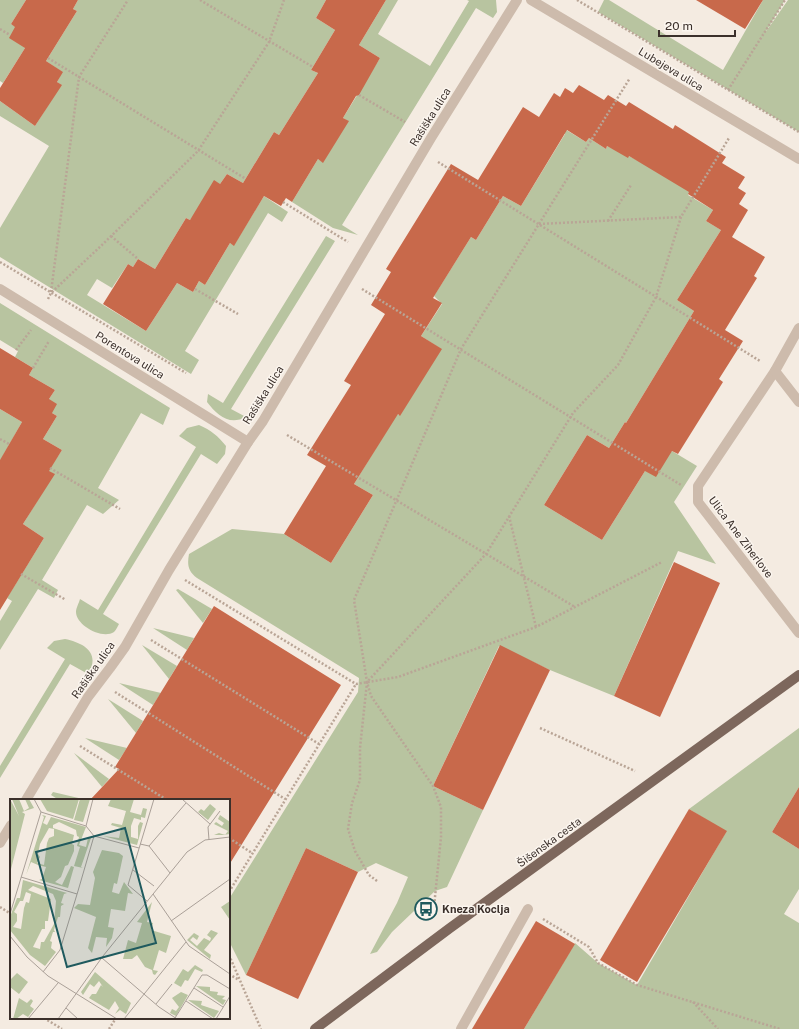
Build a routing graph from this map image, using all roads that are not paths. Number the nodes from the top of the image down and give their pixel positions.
1 (517, 0) edge
2 (531, 0) edge
3 (799, 159) edge
4 (0, 289) edge
5 (799, 328) edge
6 (775, 371) junction
7 (799, 402) edge
8 (248, 442) junction
9 (799, 633) edge
10 (799, 675) edge
11 (27, 799) edge
12 (10, 827) edge
13 (0, 843) edge
14 (528, 909) road end
15 (315, 1029) edge
16 (461, 1029) edge

1 - 8 street, Rašiška ulica
2 - 3 street, Lubejeva ulica
4 - 8 street, Porentova ulica
5 - 6 street, Ulica Ane Ziherlove
6 - 7 street
6 - 9 street, Ulica Ane Ziherlove
8 - 11 street, Rašiška ulica
10 - 15 main road, Šišenska cesta
12 - 13 street
14 - 16 street

